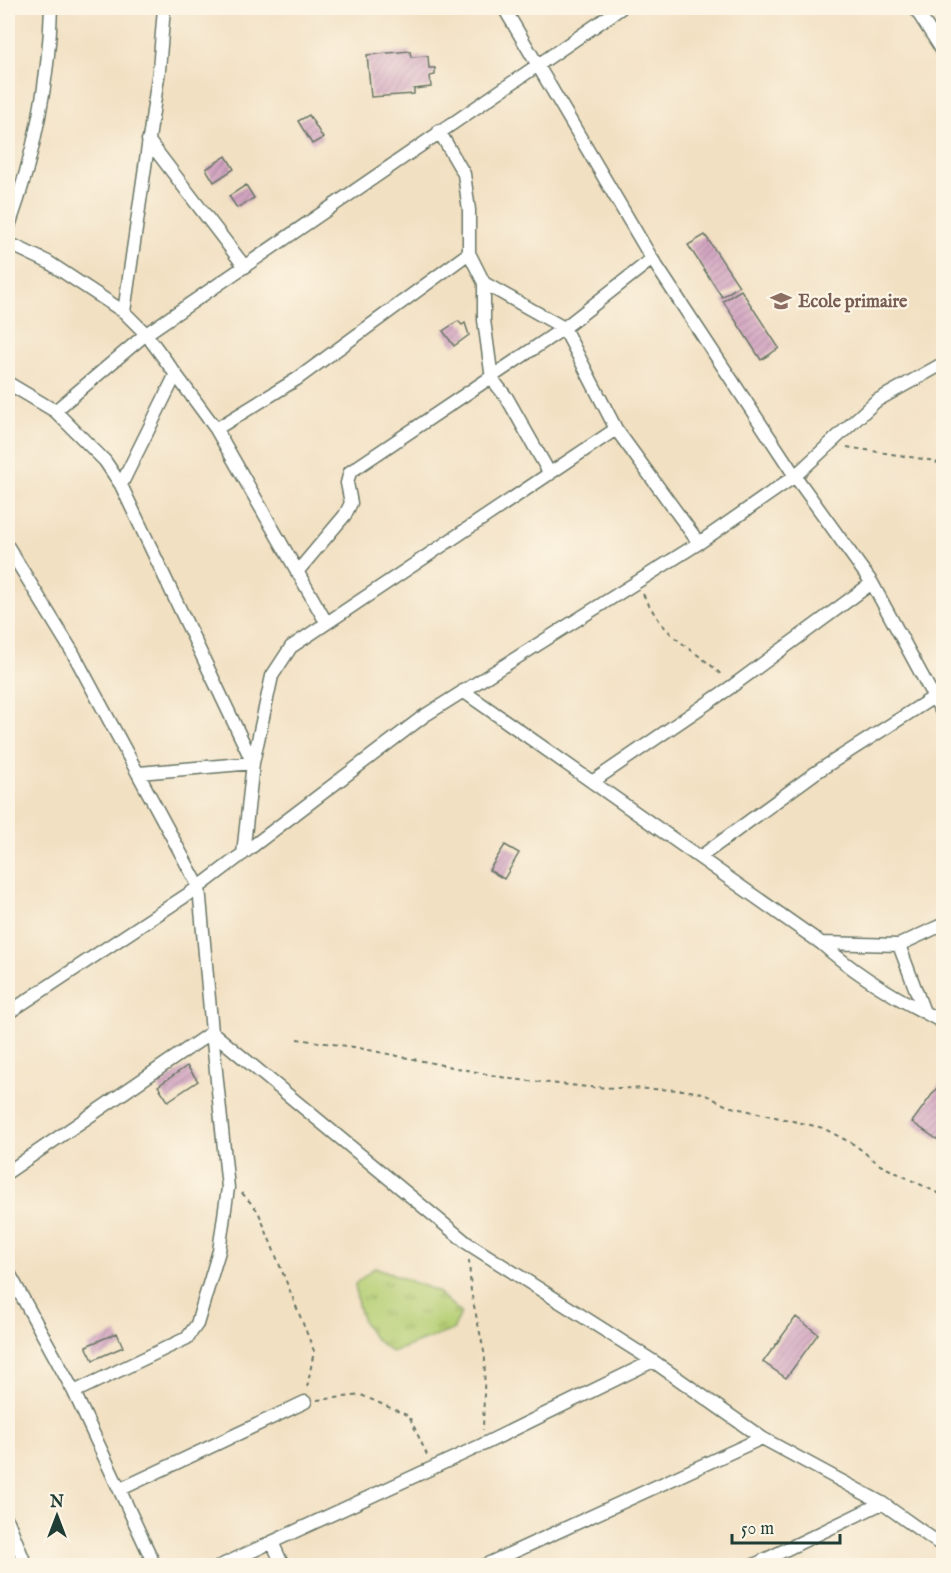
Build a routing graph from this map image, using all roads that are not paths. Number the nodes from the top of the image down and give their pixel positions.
1 (51, 8) edge
2 (164, 8) edge
3 (504, 8) edge
4 (621, 8) edge
5 (915, 8) edge
6 (944, 52) edge
7 (535, 65) junction
8 (438, 131) junction
9 (148, 140) junction
10 (8, 229) edge
11 (8, 243) edge
12 (469, 253) junction
13 (652, 259) junction
14 (245, 267) junction
15 (484, 283) junction
16 (124, 312) junction
17 (564, 328) junction
18 (147, 334) junction
19 (944, 363) edge
20 (176, 374) junction
21 (492, 379) junction
22 (8, 383) edge
23 (55, 411) junction
24 (216, 429) junction
25 (616, 429) junction
26 (550, 474) junction
27 (795, 476) junction
28 (121, 485) junction
29 (699, 543) junction
30 (8, 547) edge
31 (297, 572) junction
32 (872, 583) junction
33 (326, 622) junction
34 (463, 690) junction
35 (934, 697) junction
36 (944, 716) edge
37 (253, 763) junction
38 (139, 773) junction
39 (592, 782) junction
40 (243, 854) junction
41 (700, 857) junction
42 (199, 886) junction
43 (944, 924) edge
44 (821, 943) junction
45 (899, 945) junction
46 (924, 1012) junction
47 (8, 1013) edge
48 (944, 1023) edge
49 (212, 1032) junction
50 (8, 1172) edge
51 (8, 1271) edge
52 (653, 1361) junction
53 (74, 1392) junction
54 (304, 1402) road end
55 (762, 1438) junction
56 (121, 1489) junction
57 (882, 1503) junction
58 (8, 1521) edge
59 (272, 1542) junction
60 (944, 1547) edge
61 (758, 1564) edge
62 (26, 1566) edge
63 (155, 1566) edge
64 (220, 1566) edge
65 (283, 1566) edge
66 (483, 1566) edge

1 - 10 street
2 - 9 street
3 - 7 street
4 - 7 street
5 - 6 street
7 - 8 street
7 - 13 street
8 - 12 street
8 - 14 street
9 - 14 street
9 - 16 street
11 - 16 street
12 - 15 street
12 - 24 street
13 - 17 street
13 - 27 street
14 - 18 street
15 - 17 street
15 - 21 street
16 - 18 street
17 - 21 street
17 - 25 street
18 - 20 street
18 - 23 street
19 - 27 street
20 - 24 street
20 - 28 street
21 - 26 street
21 - 31 street
22 - 23 street
23 - 28 street
24 - 31 street
25 - 26 street
25 - 29 street
26 - 33 street
27 - 29 street
27 - 32 street
28 - 37 street
29 - 34 street
30 - 38 street
31 - 33 street
32 - 35 street
32 - 39 street
33 - 37 street
34 - 39 street
34 - 40 street
35 - 36 street
35 - 41 street
37 - 38 street
37 - 40 street
38 - 42 street
39 - 41 street
40 - 42 street
41 - 44 street
42 - 47 street
42 - 49 street
43 - 45 street
44 - 45 street
44 - 46 street
45 - 46 street
46 - 48 street
49 - 50 street
49 - 52 street
49 - 53 street
51 - 53 street
52 - 55 street
52 - 59 street
53 - 56 street
54 - 56 street
55 - 57 street
55 - 66 street
56 - 63 street
57 - 60 street
57 - 61 street
58 - 62 street
59 - 64 street
59 - 65 street

